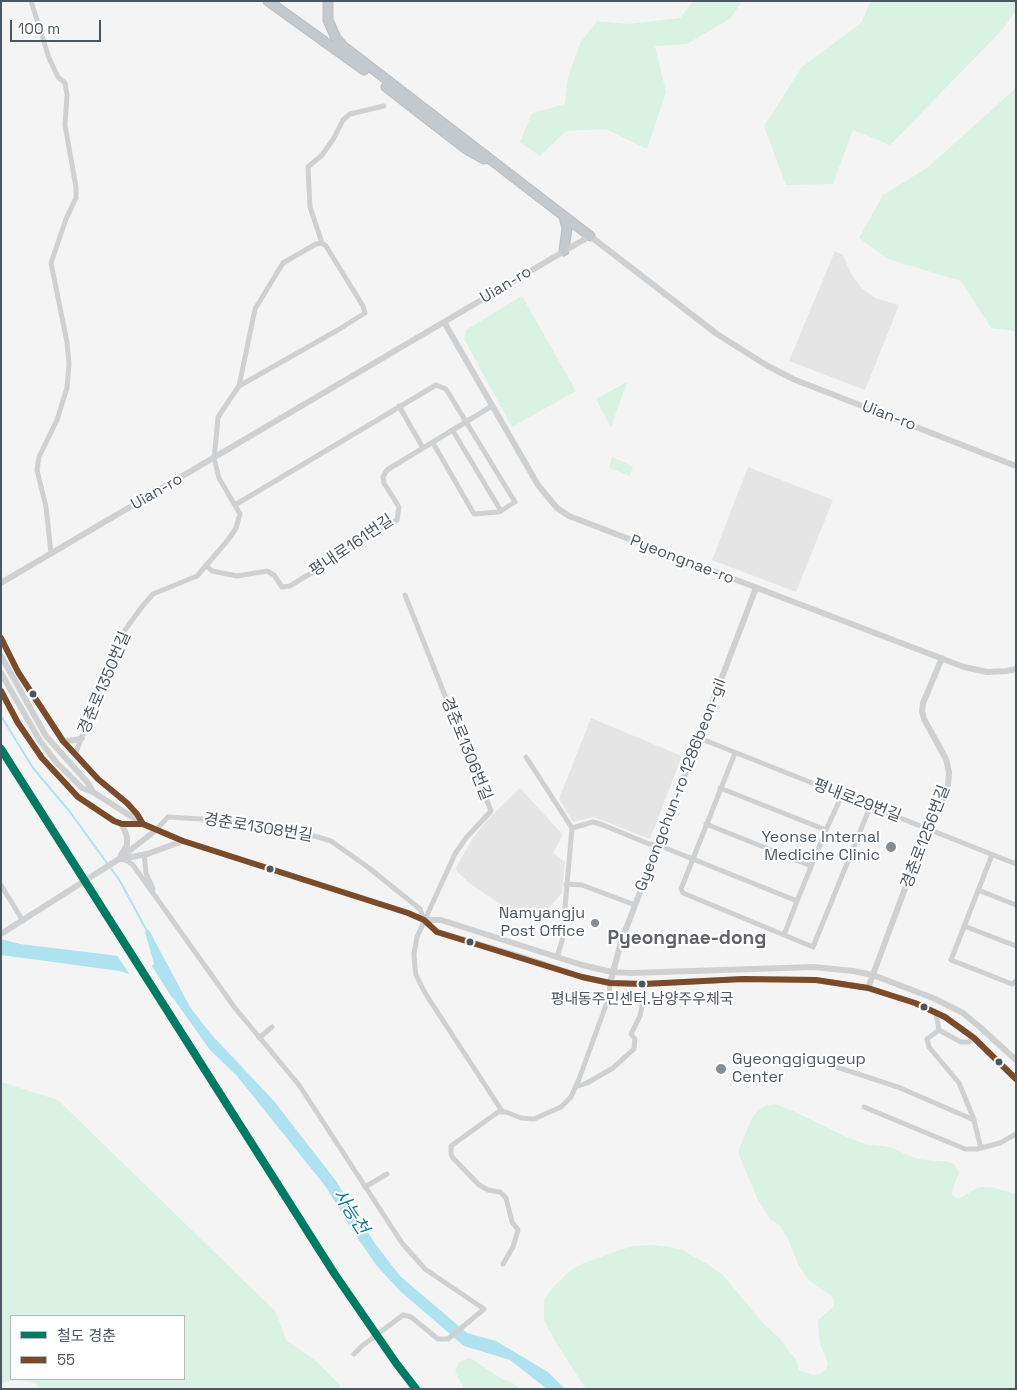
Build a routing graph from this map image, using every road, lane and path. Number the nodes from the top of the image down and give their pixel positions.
1 (30, 1) edge
2 (268, 1) edge
3 (328, 1) edge
4 (384, 106) dead end
5 (498, 166) junction
6 (564, 216) junction
7 (590, 236) junction
8 (322, 243) junction
9 (564, 251) junction
10 (444, 322) junction
11 (239, 386) junction
12 (399, 406) junction
13 (492, 406) junction
14 (467, 422) junction
15 (453, 431) junction
16 (433, 443) junction
17 (423, 448) junction
18 (214, 458) junction
19 (1016, 466) edge
20 (235, 505) junction
21 (501, 511) junction
22 (52, 553) junction
23 (206, 565) junction
24 (1, 583) edge
25 (756, 588) junction
26 (405, 595) dead end
27 (1, 638) edge
28 (1, 656) edge
29 (942, 658) junction
30 (1016, 669) edge
31 (1, 673) edge
32 (1, 692) edge
33 (82, 738) junction
34 (699, 738) junction
35 (63, 741) junction
36 (735, 753) junction
37 (75, 755) junction
38 (526, 756) dead end
39 (720, 788) junction
40 (93, 792) junction
41 (842, 795) junction
42 (870, 806) junction
43 (122, 824) junction
44 (143, 824) junction
45 (706, 824) junction
46 (572, 828) junction
47 (929, 828) junction
48 (156, 830) junction
49 (826, 830) junction
50 (183, 842) junction
51 (658, 845) junction
52 (144, 854) junction
53 (992, 855) junction
54 (693, 859) junction
55 (117, 860) junction
56 (1016, 864) edge
57 (811, 866) junction
58 (566, 884) junction
59 (1, 885) edge
60 (978, 890) junction
61 (798, 901) junction
62 (160, 903) junction
63 (635, 905) junction
64 (1016, 906) edge
65 (424, 920) junction
66 (23, 921) junction
67 (964, 926) junction
68 (3, 934) edge
69 (784, 935) junction
70 (1016, 946) edge
71 (557, 957) junction
72 (612, 972) junction
73 (873, 975) junction
74 (1016, 981) edge
75 (610, 983) junction
76 (644, 984) junction
77 (868, 988) junction
78 (936, 1013) junction
79 (272, 1027) dead end
80 (939, 1030) junction
81 (259, 1038) junction
82 (974, 1038) junction
83 (1016, 1060) edge
84 (825, 1063) dead end
85 (1016, 1079) edge
86 (575, 1088) junction
87 (864, 1107) dead end
88 (502, 1111) junction
89 (974, 1120) junction
90 (1016, 1134) edge
91 (981, 1148) junction
92 (387, 1174) dead end
93 (365, 1187) junction
94 (503, 1264) dead end
95 (354, 1354) dead end

1 - 22 street
2 - 5 highway
3 - 5 highway
4 - 8 street
5 - 6 highway
6 - 7 highway
6 - 9 highway
7 - 9 street, Uian-ro
7 - 19 street, Uian-ro
8 - 11 street
8 - 11 street
9 - 10 street, Uian-ro
10 - 13 street, Pyeongnae-ro
10 - 18 street, Uian-ro
11 - 18 street
12 - 14 street
12 - 17 street
12 - 20 street
13 - 14 street, 평내로161번길
13 - 25 street, Pyeongnae-ro
14 - 15 street, 평내로161번길
14 - 21 street
15 - 16 street, 평내로161번길
15 - 21 street
16 - 17 street, 평내로161번길
16 - 21 street
17 - 23 street, 평내로161번길
18 - 20 street, 경춘로1350번길
18 - 22 street, Uian-ro
20 - 23 street, 경춘로1350번길
22 - 24 street, Uian-ro
23 - 33 street, 경춘로1350번길
25 - 29 street, Pyeongnae-ro
25 - 34 street, Gyeongchun-ro 1286beon-gil
26 - 65 street, 경춘로1306번길
27 - 35 street
28 - 40 street
29 - 30 street, Pyeongnae-ro
29 - 47 street, 경춘로1256번길
31 - 40 street
32 - 43 street
33 - 35 street
33 - 37 street, 경춘로1350번길
34 - 36 street, 평내로29번길
34 - 51 street, Gyeongchun-ro 1286beon-gil
35 - 37 street
36 - 39 street
36 - 41 street, 평내로29번길
37 - 44 street
38 - 46 street
39 - 45 street
39 - 49 street
40 - 44 street
41 - 42 street, 평내로29번길
41 - 49 street
42 - 47 street, 평내로29번길
42 - 69 street
43 - 44 street
43 - 55 street
44 - 48 street
45 - 54 street
45 - 57 street
46 - 51 street
46 - 58 street
47 - 53 street, 평내로29번길
47 - 73 street, 경춘로1256번길
48 - 50 street
48 - 55 street
48 - 65 street, 경춘로1308번길
49 - 57 street
50 - 52 street
50 - 65 street
51 - 54 street
51 - 63 street, Gyeongchun-ro 1286beon-gil
52 - 55 street
52 - 62 street
53 - 56 street, 평내로29번길
53 - 60 street
54 - 61 street
54 - 69 street
55 - 62 street
55 - 66 street
57 - 61 street
58 - 63 street
58 - 71 street
59 - 66 street
60 - 64 street
60 - 67 street
61 - 69 street
62 - 81 street
63 - 72 street, Gyeongchun-ro 1286beon-gil
65 - 71 street
65 - 75 street
65 - 88 street
66 - 68 street
67 - 70 street
67 - 74 street
71 - 72 street
72 - 73 street
72 - 75 street, Gyeongchun-ro 1286beon-gil
73 - 77 street, 경춘로1256번길
73 - 83 street
75 - 76 street
75 - 86 street
76 - 77 street
76 - 86 street
77 - 78 street
78 - 80 street
78 - 82 street
79 - 81 street
80 - 82 street
80 - 89 street
81 - 93 street
82 - 85 street
84 - 89 street
86 - 88 street
87 - 91 street
88 - 94 street
89 - 91 street
90 - 91 street
92 - 93 street
93 - 95 street

